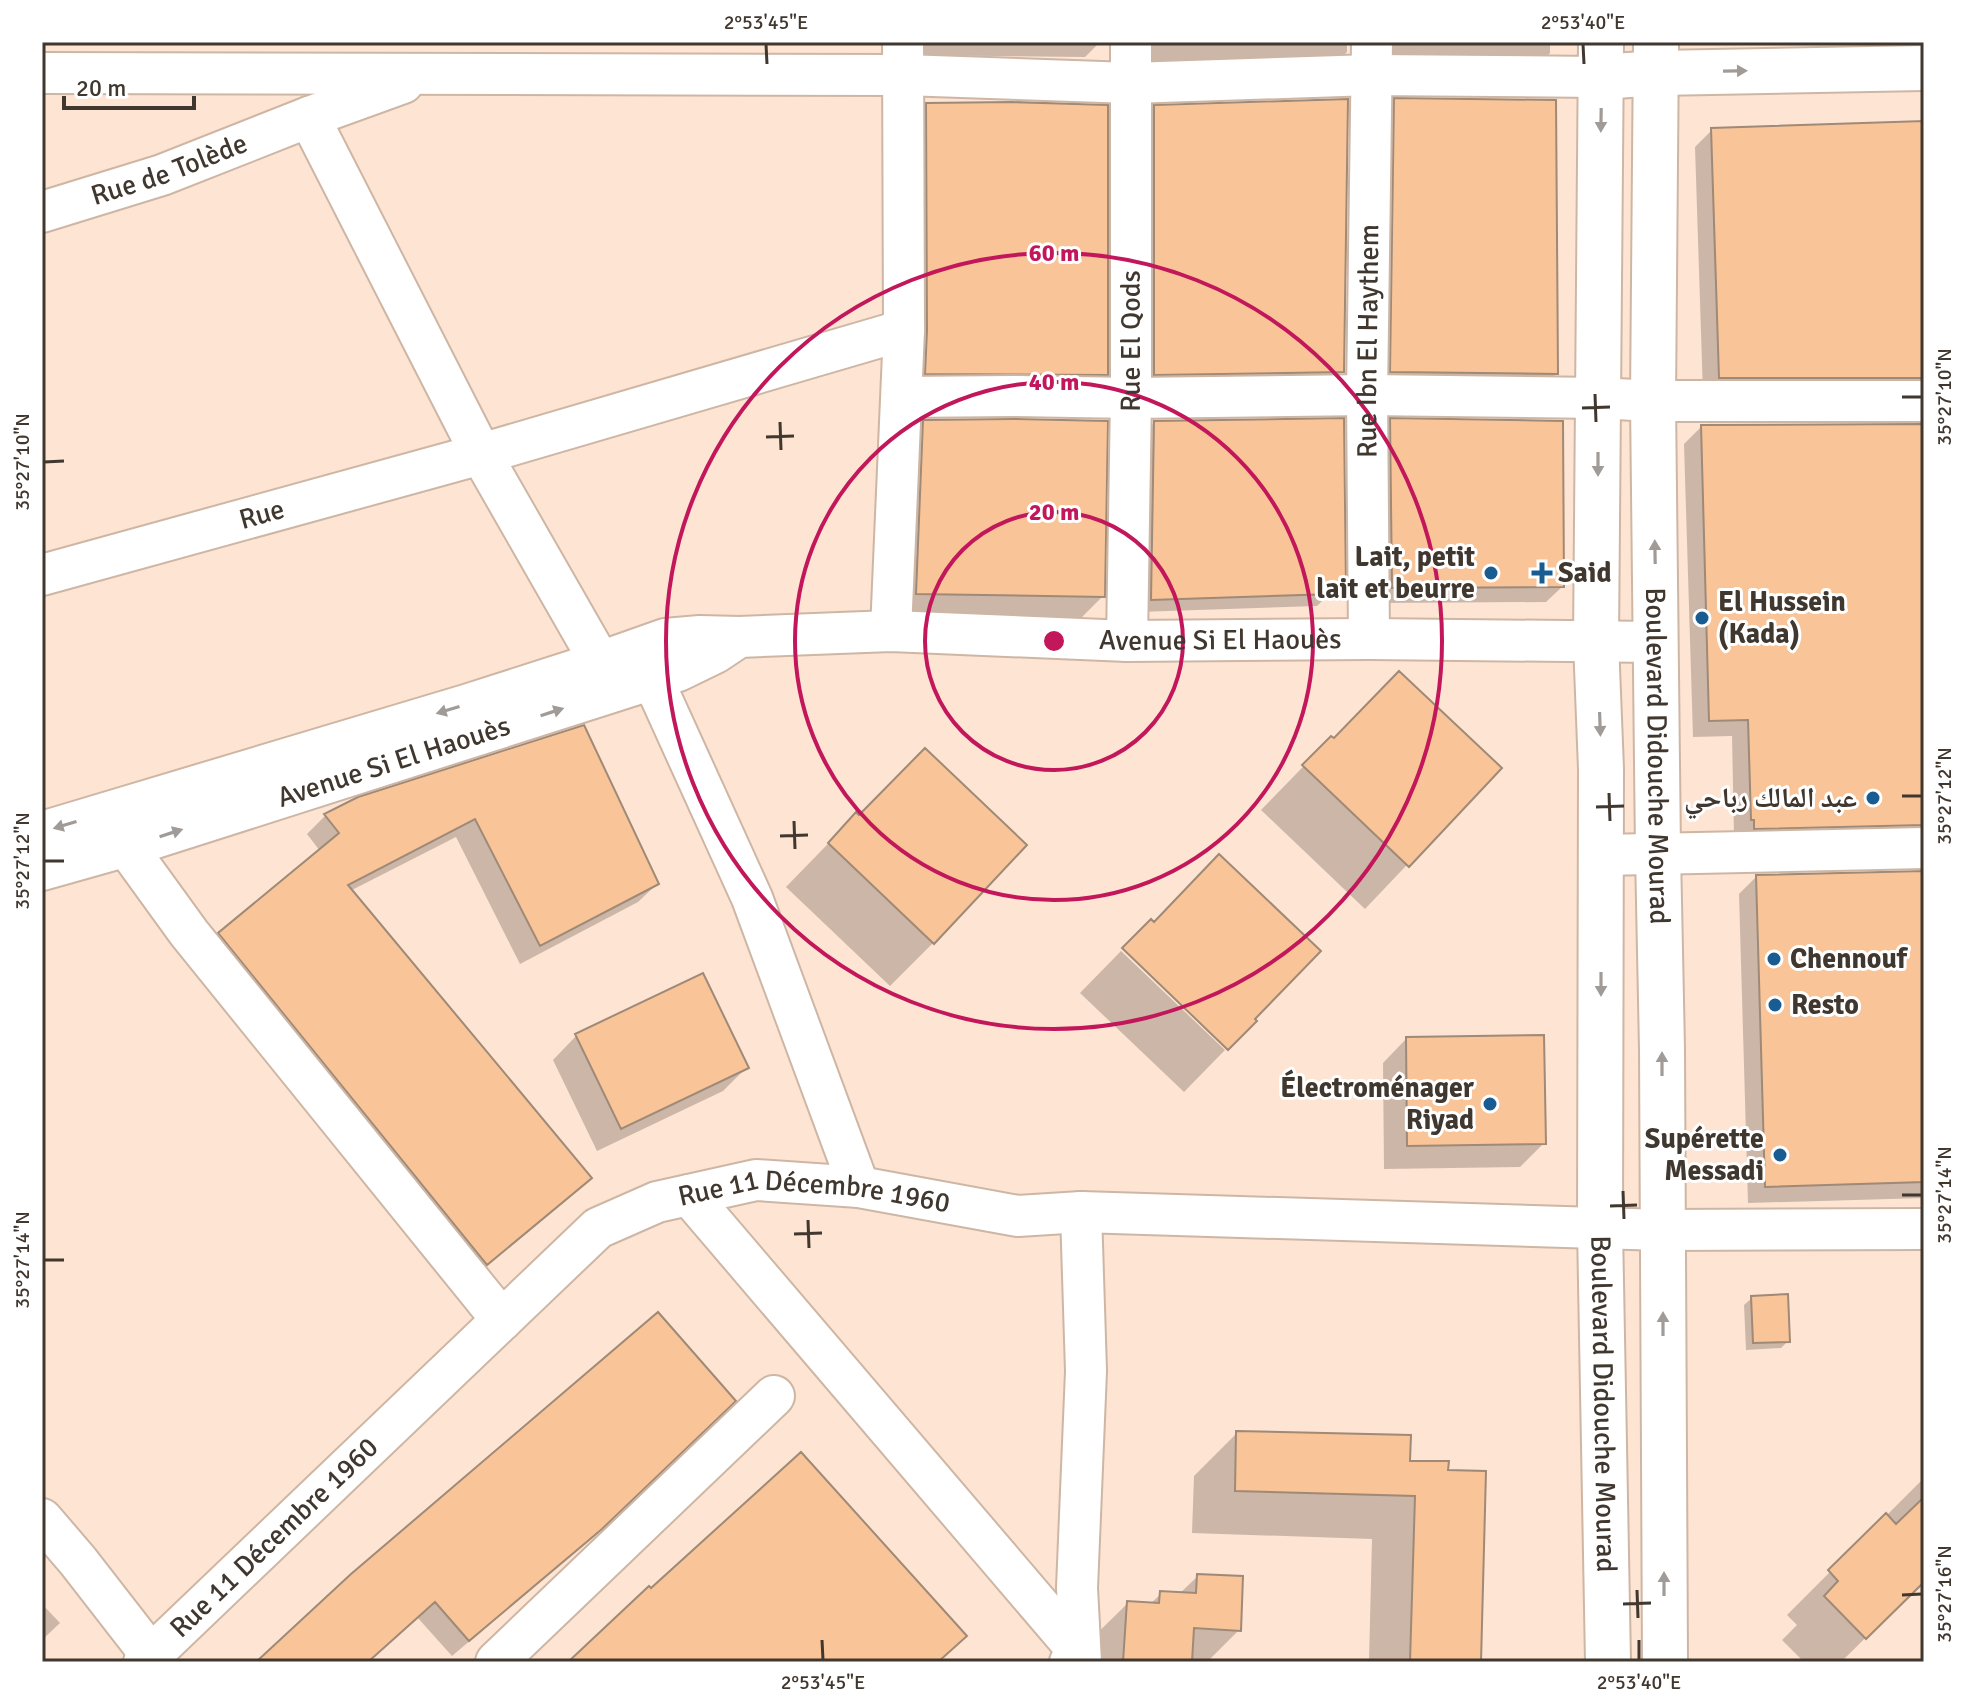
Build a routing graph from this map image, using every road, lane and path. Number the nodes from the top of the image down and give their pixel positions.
1 (1131, 42) edge
2 (1656, 57) edge
3 (903, 59) edge
4 (1372, 59) edge
5 (1601, 59) edge
6 (1924, 68) edge
7 (42, 73) edge
8 (429, 73) junction
9 (1131, 83) junction
10 (309, 117) junction
11 (42, 212) edge
12 (904, 330) junction
13 (1367, 395) junction
14 (902, 397) junction
15 (1131, 398) junction
16 (1598, 398) junction
17 (1653, 401) junction
18 (1924, 401) edge
19 (481, 454) junction
20 (42, 575) edge
21 (891, 631) junction
22 (1369, 639) junction
23 (1127, 641) junction
24 (1596, 642) junction
25 (1656, 642) junction
26 (600, 662) junction
27 (647, 663) junction
28 (42, 832) edge
29 (126, 846) junction
30 (1924, 848) edge
31 (1658, 853) junction
32 (1602, 855) junction
33 (42, 870) edge
34 (859, 1187) junction
35 (689, 1195) junction
36 (1081, 1212) junction
37 (1600, 1228) junction
38 (1924, 1229) edge
39 (1663, 1230) junction
40 (502, 1320) junction
41 (774, 1396) dead end
42 (42, 1519) edge
43 (147, 1659) edge
44 (1077, 1659) edge
45 (496, 1662) edge
46 (1608, 1662) edge
47 (1665, 1662) edge

1 - 9 street, Rue El Qods
2 - 5 main road
2 -> 6 main road
2 - 17 main road, Boulevard Didouche Mourad
3 - 8 street
3 - 9 street
3 - 12 street
4 - 5 street
4 - 9 street
4 - 13 street, Rue Ibn El Haythem
5 -> 16 main road, Boulevard Didouche Mourad
7 - 8 street
8 - 10 street, Rue de Tolède
9 - 15 street, Rue El Qods
10 - 11 street, Rue de Tolède
10 - 19 street
12 - 14 street
12 - 19 street, Rue
13 - 15 street
13 - 16 street
13 - 22 street, Rue Ibn El Haythem
14 - 15 street
14 - 21 street
15 - 23 street, Rue El Qods
16 - 17 street
16 -> 24 main road, Boulevard Didouche Mourad
17 - 18 street
25 -> 17 main road, Boulevard Didouche Mourad
19 - 20 street, Rue
19 - 26 street
21 - 23 street, Avenue Si El Haouès
21 - 27 street, Avenue Si El Haouès
22 - 23 street, Avenue Si El Haouès
22 - 24 street, Avenue Si El Haouès
24 - 25 street, Avenue Si El Haouès
24 -> 32 main road, Boulevard Didouche Mourad
25 - 31 main road, Boulevard Didouche Mourad
26 - 27 street, Avenue Si El Haouès
26 -> 28 street, Avenue Si El Haouès
29 -> 27 street, Avenue Si El Haouès
27 - 34 street
29 - 33 street, Avenue Si El Haouès
29 - 40 street
30 - 31 street
31 - 32 street
39 -> 31 main road, Boulevard Didouche Mourad
32 -> 37 main road, Boulevard Didouche Mourad
34 - 35 street, Rue 11 Décembre 1960
34 - 36 street, Rue 11 Décembre 1960
35 - 40 street, Rue 11 Décembre 1960
35 - 44 street
36 - 37 street, Rue 11 Décembre 1960
36 - 44 street
37 - 39 street, Rue 11 Décembre 1960
37 - 46 main road, Boulevard Didouche Mourad
38 - 39 street, Rue 11 Décembre 1960
47 -> 39 main road, Boulevard Didouche Mourad
40 - 43 street, Rue 11 Décembre 1960
41 - 45 street
42 - 43 street

